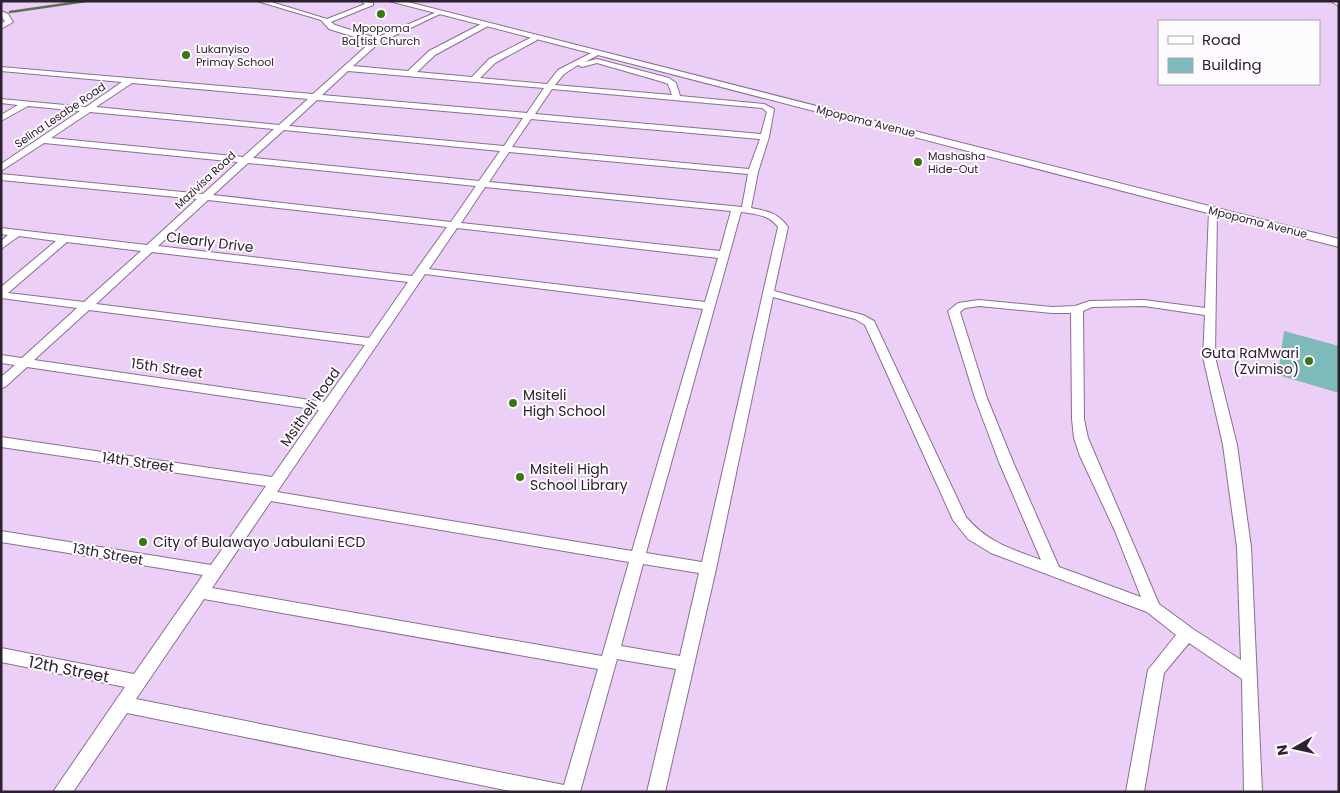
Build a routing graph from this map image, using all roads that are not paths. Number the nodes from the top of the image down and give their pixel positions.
1 (260, 1) edge
2 (364, 1) edge
3 (393, 1) edge
4 (1334, 1) edge
5 (1339, 3) edge
6 (1, 13) edge
7 (439, 13) junction
8 (327, 21) junction
9 (485, 24) junction
10 (1, 28) edge
11 (534, 38) junction
12 (376, 41) junction
13 (595, 53) junction
14 (346, 68) junction
15 (1, 69) edge
16 (409, 75) junction
17 (131, 80) junction
18 (473, 81) junction
19 (554, 88) junction
20 (314, 97) junction
21 (677, 99) junction
22 (1, 102) edge
23 (26, 104) junction
24 (88, 108) junction
25 (531, 116) junction
26 (1, 119) edge
27 (282, 127) junction
28 (765, 136) junction
29 (42, 140) junction
30 (508, 148) junction
31 (246, 159) junction
32 (1, 168) edge
33 (753, 172) junction
34 (1, 177) edge
35 (482, 184) junction
36 (205, 197) junction
37 (741, 210) junction
38 (1214, 211) junction
39 (455, 224) junction
40 (1, 232) edge
41 (17, 233) junction
42 (64, 239) junction
43 (1339, 243) edge
44 (1, 246) edge
45 (150, 248) junction
46 (723, 255) junction
47 (419, 275) junction
48 (769, 293) junction
49 (1, 294) edge
50 (88, 306) junction
51 (710, 306) junction
52 (1077, 309) junction
53 (1209, 312) junction
54 (373, 342) junction
55 (1, 359) edge
56 (25, 362) junction
57 (1, 384) edge
58 (328, 407) junction
59 (1, 442) edge
60 (275, 482) junction
61 (266, 495) junction
62 (1, 536) edge
63 (638, 557) junction
64 (708, 569) junction
65 (214, 571) junction
66 (1054, 572) junction
67 (200, 592) junction
68 (1153, 608) junction
69 (1187, 634) junction
70 (1, 655) edge
71 (610, 657) junction
72 (686, 664) junction
73 (1250, 675) junction
74 (137, 682) junction
75 (122, 704) junction
76 (62, 792) edge
77 (559, 792) edge
78 (571, 792) edge
79 (656, 792) edge
80 (1134, 792) edge
81 (1253, 792) edge

1 - 8 street
2 - 8 street
3 - 7 street, Mpopoma Avenue
4 - 5 street
6 - 10 street
7 - 9 street, Mpopoma Avenue
7 - 12 street, Mazivisa Road
8 - 12 street
9 - 11 street, Mpopoma Avenue
9 - 16 street
11 - 13 street, Mpopoma Avenue
11 - 18 street
12 - 14 street, Mazivisa Road
13 - 19 street, Msitheli Road
13 - 38 street, Mpopoma Avenue
14 - 16 street
14 - 20 street, Mazivisa Road
15 - 17 street
16 - 18 street
17 - 20 street
17 - 24 street, Selina Lesabe Road
18 - 19 street
19 - 21 street
19 - 21 street
19 - 25 street, Msitheli Road
20 - 25 street
20 - 27 street, Mazivisa Road
21 - 28 street
22 - 23 street
23 - 24 street
23 - 26 street
24 - 27 street
24 - 29 street, Selina Lesabe Road
25 - 28 street
25 - 30 street, Msitheli Road
27 - 30 street
27 - 31 street, Mazivisa Road
28 - 33 street
29 - 31 street
29 - 32 street, Selina Lesabe Road
30 - 33 street
30 - 35 street, Msitheli Road
31 - 35 street
31 - 36 street, Mazivisa Road
33 - 37 street
34 - 36 street
35 - 37 street
35 - 39 street, Msitheli Road
36 - 39 street
36 - 45 street, Mazivisa Road
37 - 46 street
37 - 48 street
38 - 43 street, Mpopoma Avenue
38 - 53 street
39 - 46 street
39 - 47 street, Msitheli Road
40 - 41 street, Clearly Drive
41 - 42 street, Clearly Drive
41 - 44 street
42 - 45 street, Clearly Drive
42 - 49 street
45 - 47 street, Clearly Drive
45 - 50 street, Mazivisa Road
46 - 51 street
47 - 51 street, Clearly Drive
47 - 54 street, Msitheli Road
48 - 64 street
48 - 66 street
49 - 50 street
50 - 54 street
50 - 56 street, Mazivisa Road
51 - 63 street
52 - 53 street
52 - 66 street
52 - 68 street
53 - 73 street
54 - 58 street, Msitheli Road
55 - 56 street, 15th Street
56 - 57 street, Mazivisa Road
56 - 58 street, 15th Street
58 - 60 street, Msitheli Road
59 - 60 street, 14th Street
60 - 61 street, Msitheli Road
61 - 63 street
61 - 65 street, Msitheli Road
62 - 65 street, 13th Street
63 - 64 street
63 - 71 street
64 - 72 street
65 - 67 street, Msitheli Road
66 - 68 street
67 - 71 street
67 - 74 street, Msitheli Road
68 - 69 street
69 - 73 street
69 - 80 street
70 - 74 street, 12th Street
71 - 72 street
71 - 78 street
72 - 79 street
73 - 81 street
74 - 75 street, Msitheli Road
75 - 76 street, Msitheli Road
75 - 77 street

